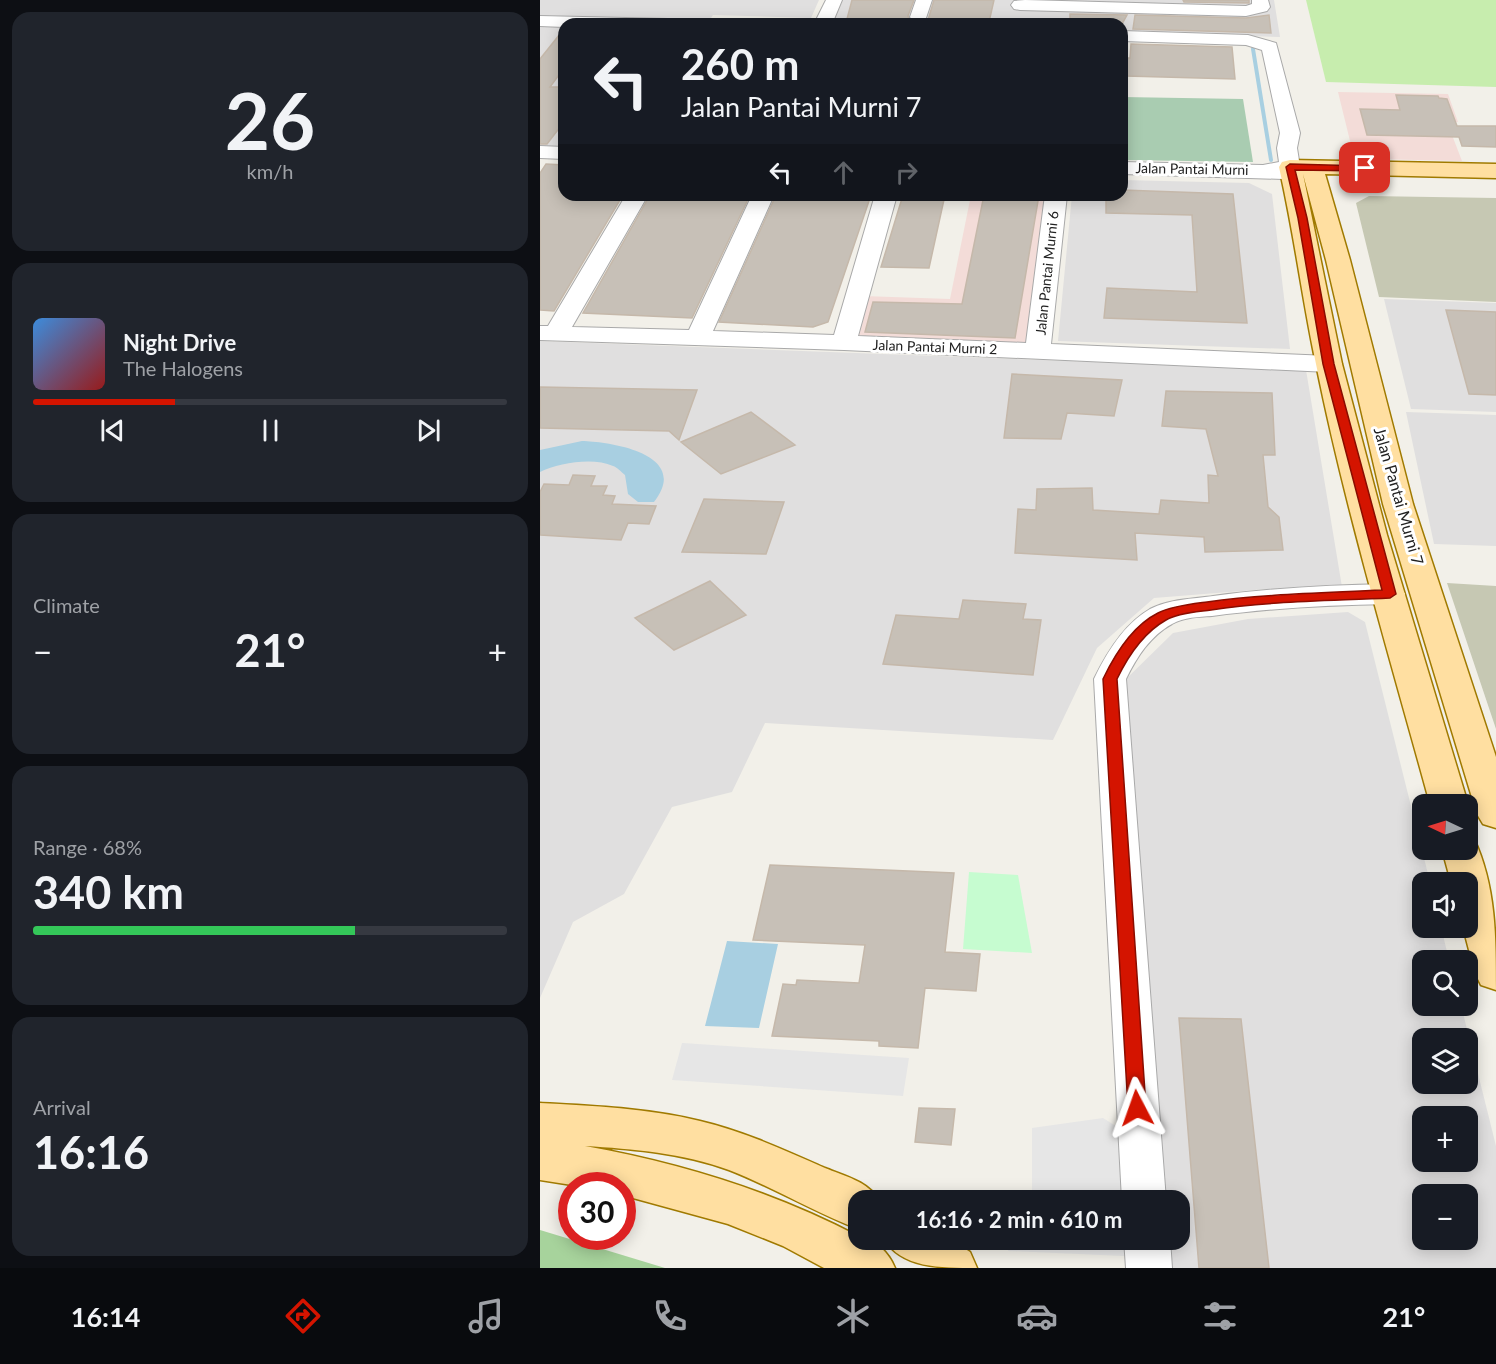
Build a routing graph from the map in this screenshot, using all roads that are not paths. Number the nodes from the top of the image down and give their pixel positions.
1 (834, 0) edge
2 (1260, 0) edge
3 (1021, 3) edge
4 (1151, 4) edge
5 (826, 18) edge
6 (1017, 18) edge
7 (542, 24) edge
8 (558, 24) edge
9 (1128, 36) edge
10 (1296, 139) junction
11 (540, 152) edge
12 (558, 153) edge
13 (1128, 168) edge
14 (1365, 168) junction
15 (1496, 171) edge
16 (1306, 177) junction
17 (1496, 181) edge
18 (633, 201) edge
19 (760, 201) edge
20 (884, 201) edge
21 (1055, 201) edge
22 (547, 334) edge
23 (698, 338) junction
24 (844, 343) junction
25 (1038, 351) junction
26 (1329, 364) junction
27 (1390, 594) junction
28 (1446, 794) edge
29 (1496, 814) edge
30 (1464, 860) edge
31 (1496, 973) edge
32 (540, 1123) edge
33 (540, 1159) edge
34 (1143, 1190) edge
35 (848, 1200) edge
36 (925, 1250) edge
37 (1148, 1250) edge
38 (871, 1268) edge
39 (953, 1268) edge
40 (1149, 1268) edge

1 - 5 street
2 - 4 street
3 - 4 street
3 - 6 street
7 - 8 street
9 - 10 street
10 - 14 main road
10 - 16 street
11 - 12 street
13 - 16 street, Jalan Pantai Murni
14 - 15 main road
14 - 16 main road
16 - 17 main road
16 - 26 main road, Jalan Pantai Murni 7
16 - 29 main road, Jalan Pantai Murni 7
18 - 22 street
19 - 23 street
20 - 24 street
21 - 25 street, Jalan Pantai Murni 6
22 - 23 street, Jalan Pantai Murni 2
23 - 24 street, Jalan Pantai Murni 2
24 - 25 street, Jalan Pantai Murni 2
25 - 26 street, Jalan Pantai Murni 2
26 - 27 main road, Jalan Pantai Murni 7
27 - 28 main road, Jalan Pantai Murni 7
27 - 34 street
30 - 31 main road
32 - 35 main road
33 - 38 main road
36 - 39 main road
37 - 40 street

